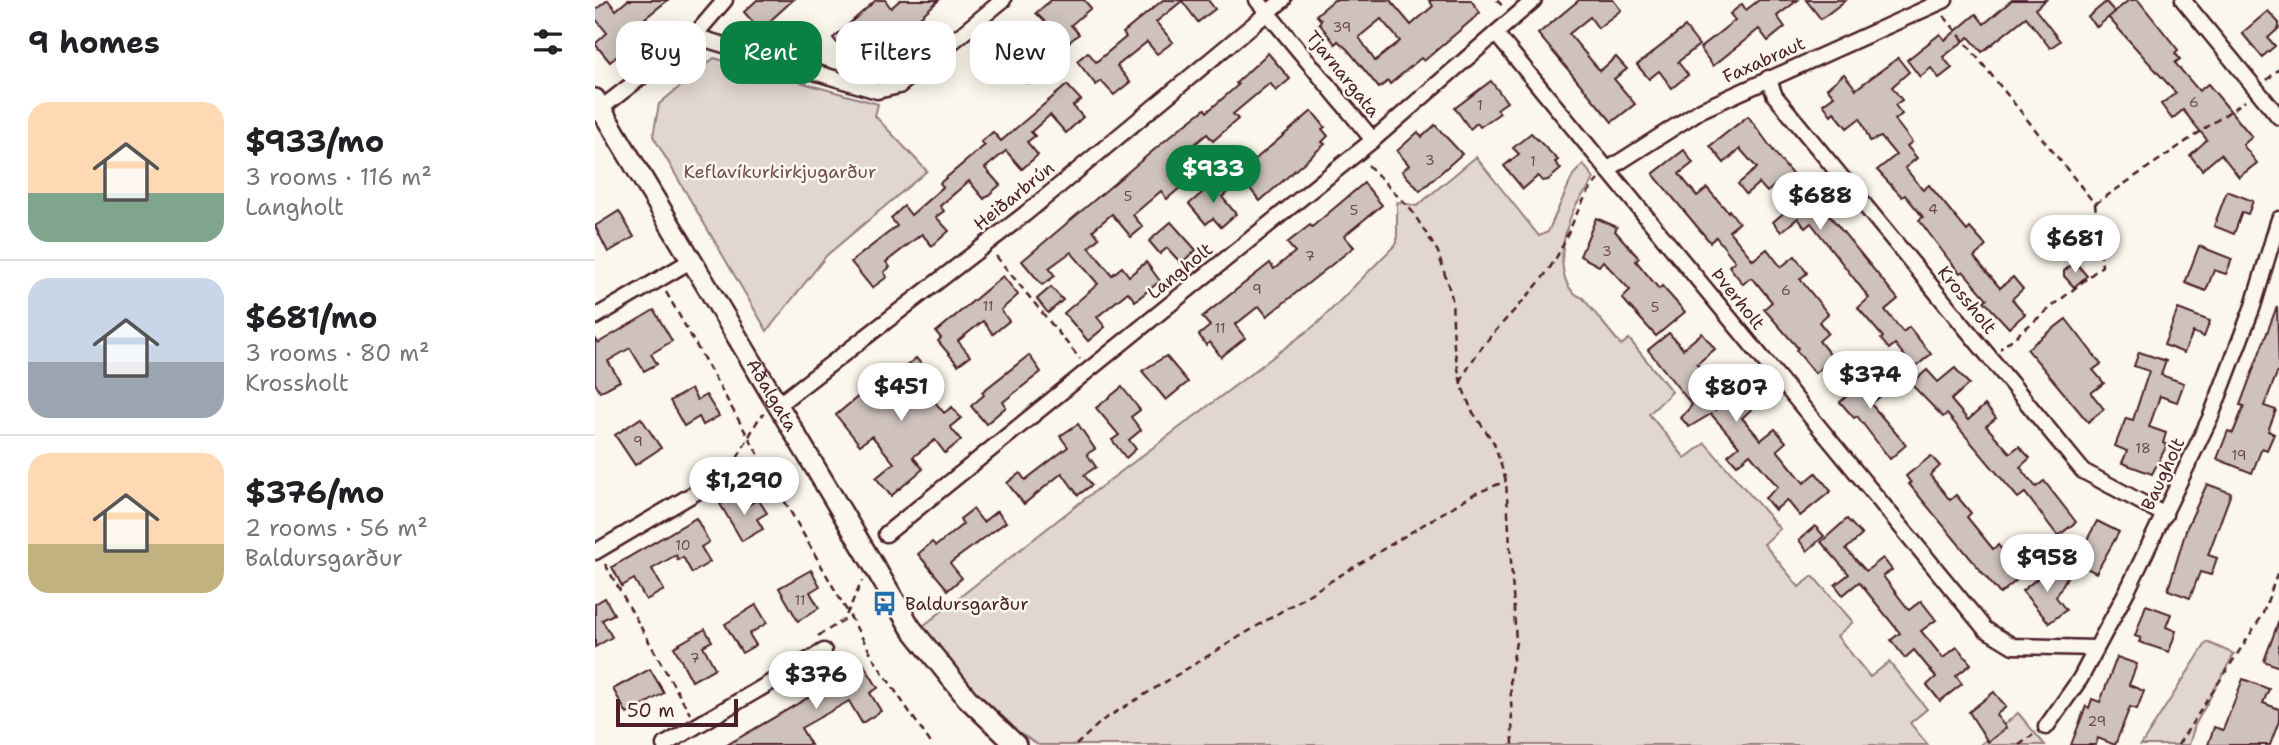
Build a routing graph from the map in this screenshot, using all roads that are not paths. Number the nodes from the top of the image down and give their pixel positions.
1 (725, 0) edge
2 (1003, 0) edge
3 (1257, 0) edge
4 (1283, 0) edge
5 (1534, 0) edge
6 (2183, 0) edge
7 (1940, 2) edge
8 (1268, 13) junction
9 (706, 22) edge
10 (1496, 34) junction
11 (706, 40) edge
12 (1768, 78) junction
13 (628, 84) edge
14 (597, 107) edge
15 (2279, 117) edge
16 (1373, 140) junction
17 (1607, 170) junction
18 (2279, 219) edge
19 (692, 260) junction
20 (595, 317) edge
21 (779, 404) junction
22 (722, 477) road end
23 (2165, 515) junction
24 (886, 534) dead end
25 (596, 551) edge
26 (2095, 648) junction
27 (824, 651) road end
28 (2040, 731) road end
29 (664, 745) edge
30 (1016, 745) edge

1 - 9 street
2 - 11 street
3 - 8 street, Tjarnargata
4 - 8 street, Heiðarbrún
5 - 10 street, Langholt
6 - 15 street
7 - 12 street, Faxabraut
8 - 16 street, Tjarnargata
8 - 21 street, Heiðarbrún
10 - 16 street, Langholt
10 - 17 street, Þverholt
12 - 17 street, Faxabraut
12 - 23 street, Krossholt
13 - 14 street
14 - 19 street, Aðalgata
16 - 24 street, Langholt
17 - 26 street, Þverholt
18 - 23 street, Baugholt
19 - 20 street
19 - 21 street, Aðalgata
21 - 30 street, Aðalgata
22 - 25 street
23 - 26 street, Baugholt
26 - 28 street, Baugholt
27 - 29 street

